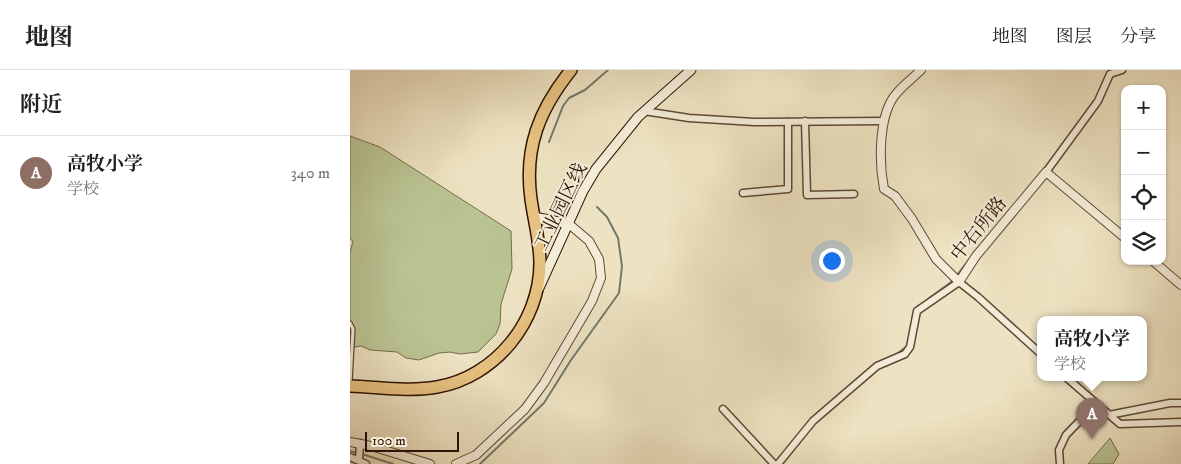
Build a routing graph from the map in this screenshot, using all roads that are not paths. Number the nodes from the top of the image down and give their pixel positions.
1 (571, 70) edge
2 (691, 70) edge
3 (921, 70) edge
4 (1122, 70) edge
5 (644, 111) junction
6 (805, 121) junction
7 (884, 121) junction
8 (788, 122) junction
9 (1046, 172) junction
10 (743, 193) dead end
11 (854, 194) dead end
12 (534, 217) junction
13 (569, 224) junction
14 (1121, 235) edge
15 (1158, 265) edge
16 (956, 279) junction
17 (1181, 285) edge
18 (532, 302) junction
19 (350, 324) edge
20 (1037, 350) edge
21 (1070, 381) edge
22 (350, 386) edge
23 (1181, 403) edge
24 (1096, 404) junction
25 (723, 409) dead end
26 (1109, 415) junction
27 (1181, 422) edge
28 (350, 442) edge
29 (360, 453) junction
30 (350, 457) edge
31 (774, 463) edge
32 (366, 464) edge
33 (430, 464) edge
34 (456, 464) edge
35 (1060, 464) edge

1 - 12 highway
2 - 5 main road, 工业园区线
3 - 7 street, 中右所路
4 - 9 street
5 - 8 street
5 - 13 main road, 工业园区线
6 - 7 street
6 - 8 street
6 - 11 street
7 - 16 street, 中右所路
8 - 10 street
9 - 14 street
9 - 16 street, 中右所路
12 - 13 main road
12 - 18 highway
13 - 18 main road, 工业园区线
13 - 34 street
15 - 17 street
16 - 20 street
16 - 31 street
18 - 22 highway
19 - 22 lane
21 - 24 street
23 - 26 street
24 - 26 street
24 - 35 street
25 - 31 street
26 - 27 street
28 - 29 street
29 - 30 street
29 - 32 street
29 - 33 street

